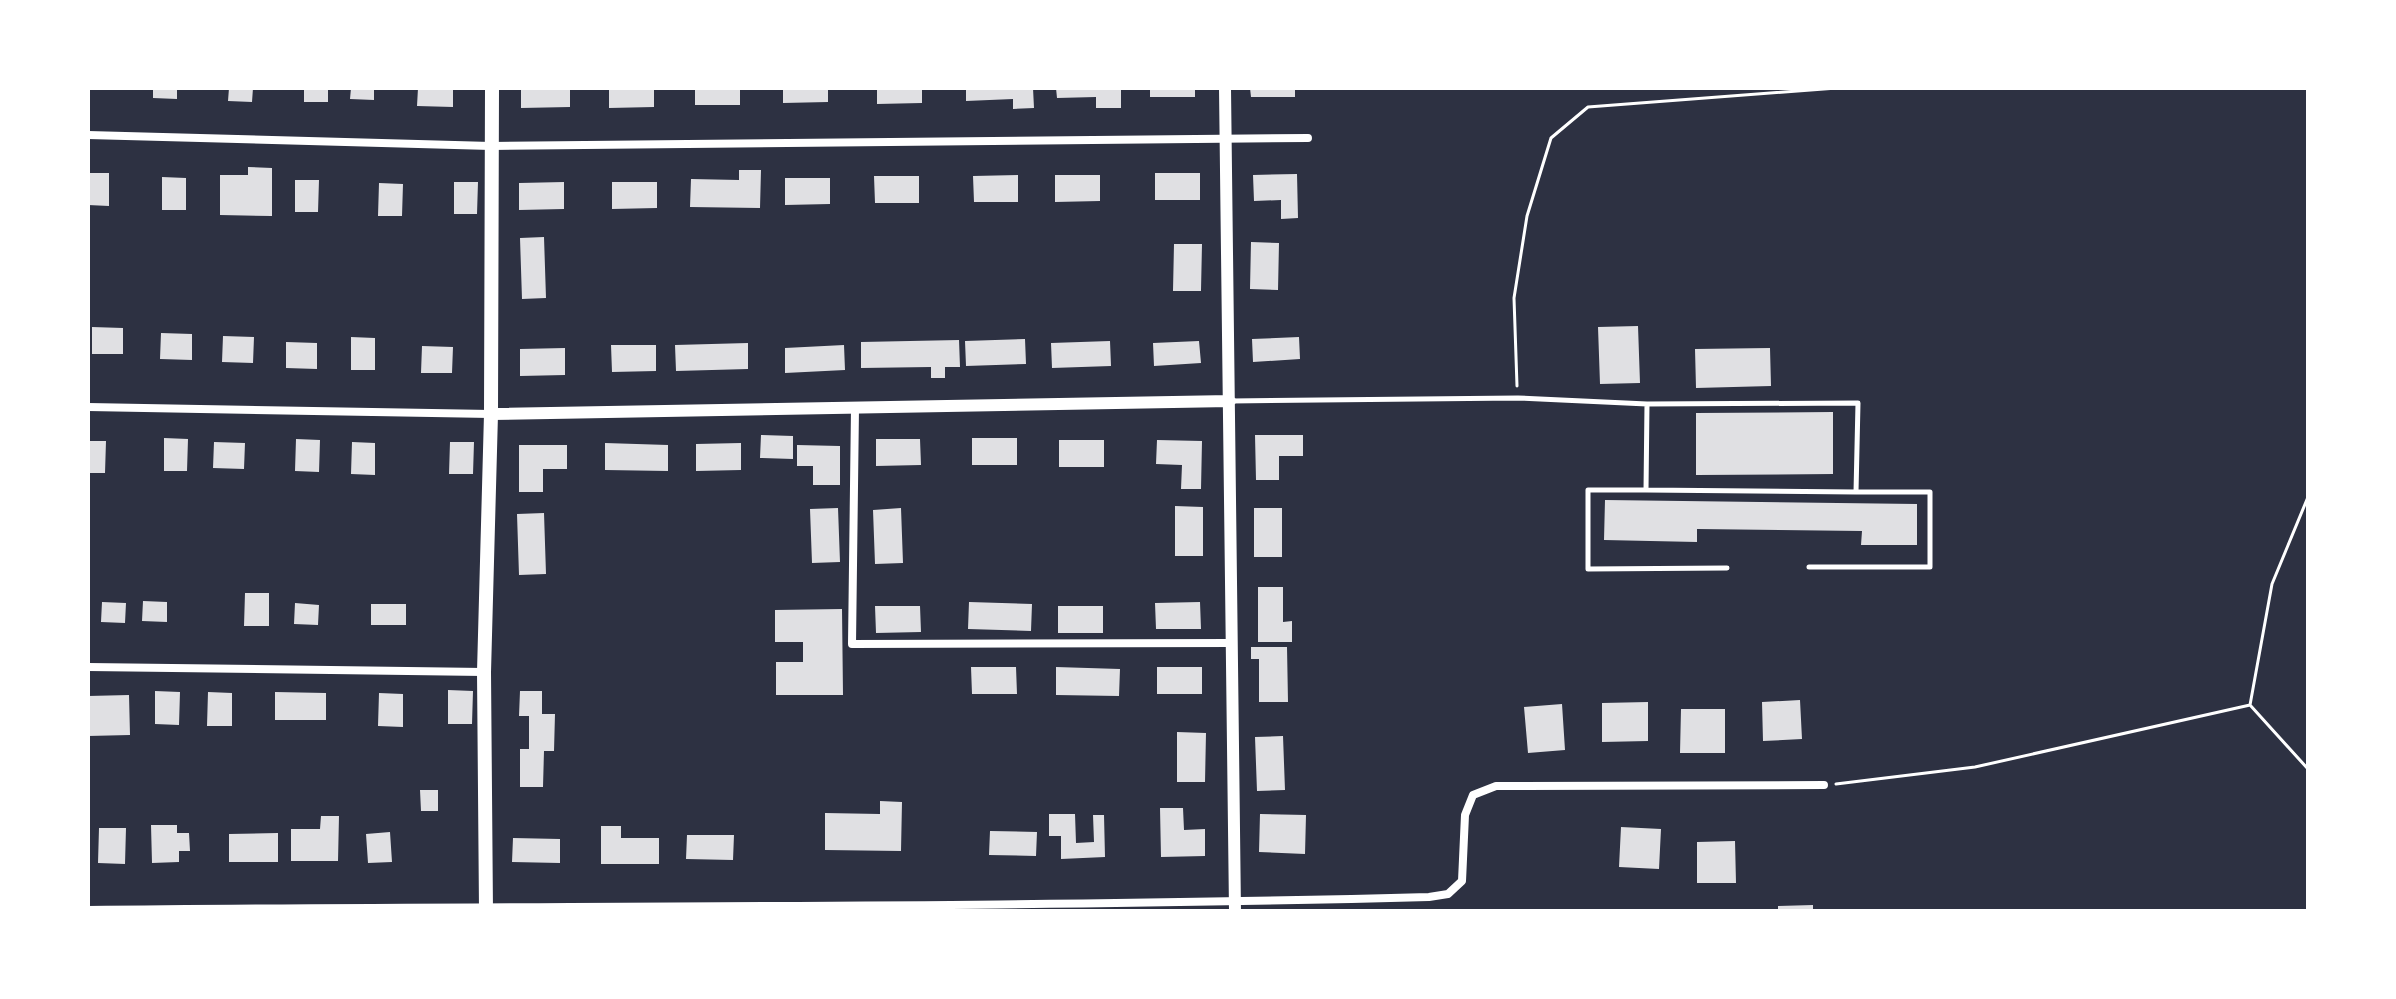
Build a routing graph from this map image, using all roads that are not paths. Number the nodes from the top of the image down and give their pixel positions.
1 (492, 88) edge
2 (1225, 88) edge
3 (88, 135) edge
4 (1308, 138) dead end
5 (1226, 139) junction
6 (491, 146) junction
7 (1230, 401) junction
8 (1647, 404) junction
9 (88, 407) edge
10 (855, 408) junction
11 (491, 414) junction
12 (1646, 490) junction
13 (1856, 492) junction
14 (1809, 567) dead end
15 (1727, 568) dead end
16 (1231, 643) junction
17 (88, 667) edge
18 (484, 672) junction
19 (1824, 785) road end
20 (1235, 907) edge
21 (486, 908) edge
22 (88, 910) edge

1 - 6 main road
2 - 5 street
3 - 6 street
4 - 5 street
5 - 6 street
5 - 7 street
6 - 11 main road
7 - 8 lane
7 - 10 street
7 - 16 street
8 - 12 lane
8 - 13 lane
9 - 11 street
10 - 11 street
10 - 16 street
11 - 18 main road
12 - 13 lane
12 - 15 lane
13 - 14 lane
16 - 20 street
17 - 18 street
18 - 21 main road
19 - 20 street
20 - 21 street
21 - 22 street

